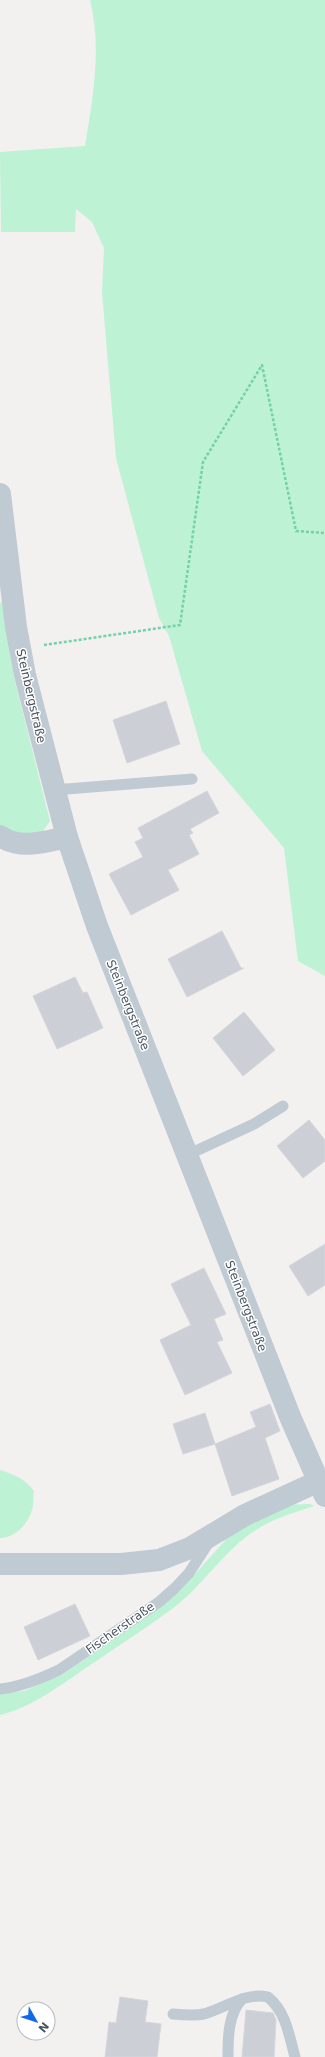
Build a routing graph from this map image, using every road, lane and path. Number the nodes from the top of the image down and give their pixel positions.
1 (0, 494) edge
2 (325, 533) edge
3 (20, 649) junction
4 (192, 779) dead end
5 (54, 790) junction
6 (0, 836) edge
7 (67, 837) junction
8 (283, 1106) dead end
9 (187, 1155) junction
10 (323, 1490) edge
11 (215, 1533) junction
12 (0, 1564) edge
13 (0, 1689) edge
14 (242, 1999) junction
15 (173, 2014) dead end
16 (228, 2057) edge
17 (295, 2057) edge

1 - 3 street, Steinbergstraße
2 - 3 path
3 - 5 street, Steinbergstraße
4 - 5 lane
5 - 7 street, Steinbergstraße
6 - 7 street
7 - 9 street, Steinbergstraße
8 - 9 lane
9 - 10 street, Steinbergstraße
10 - 11 street, Fischerstraße
11 - 12 street, Fischerstraße
11 - 13 lane, Fischerstraße
14 - 15 lane
14 - 16 lane
14 - 17 lane

